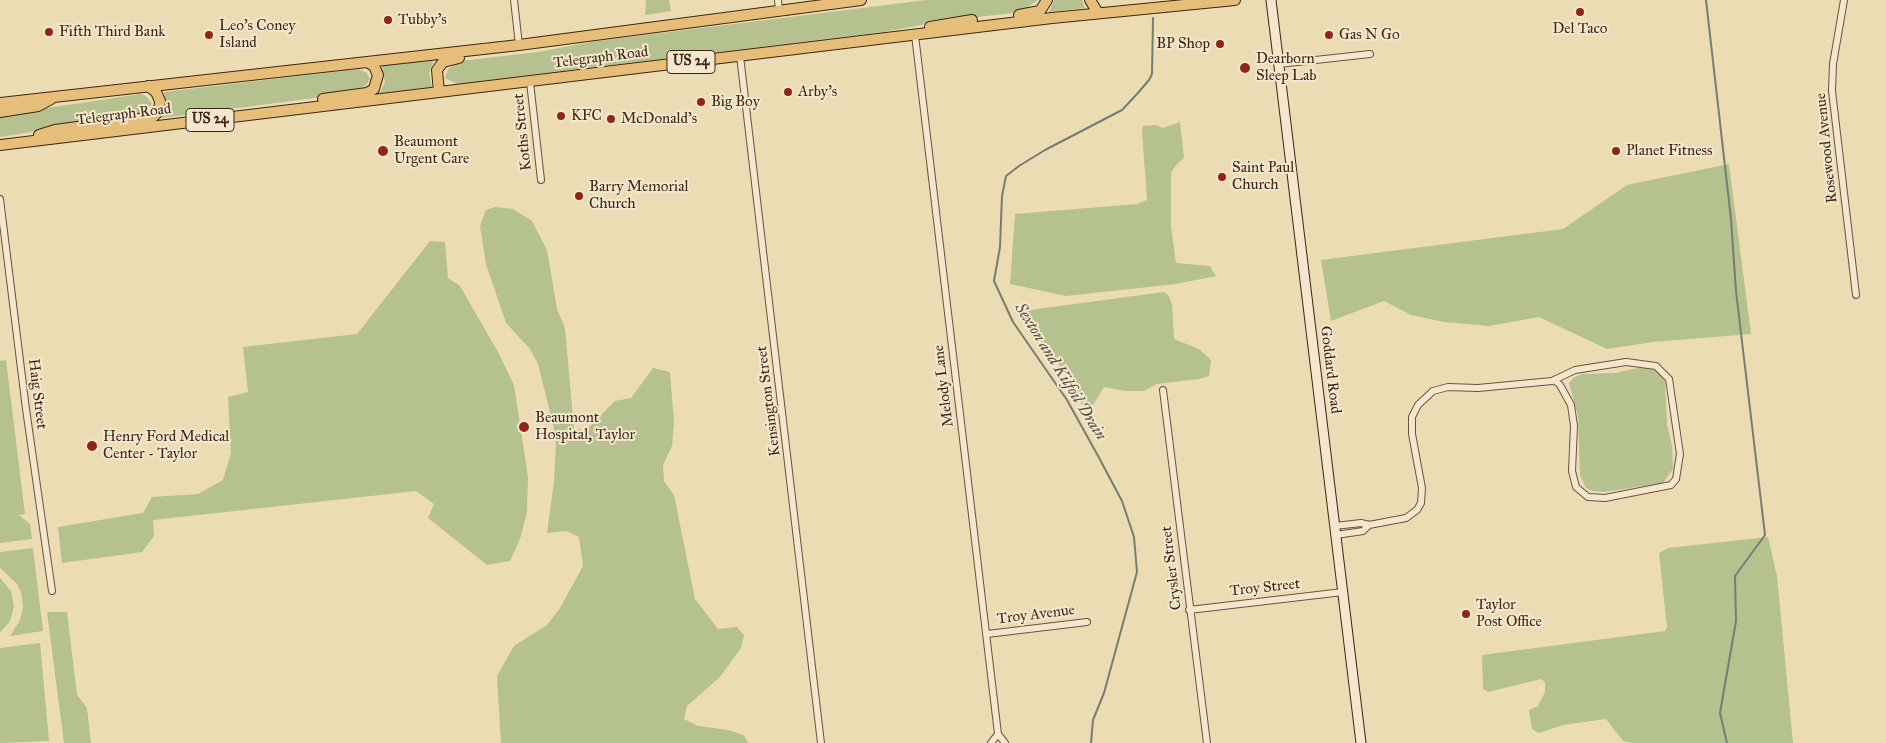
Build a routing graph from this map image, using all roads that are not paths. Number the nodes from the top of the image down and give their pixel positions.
1 (514, 0) edge
2 (861, 0) edge
3 (1047, 0) edge
4 (1090, 0) edge
5 (1235, 0) edge
6 (1271, 0) edge
7 (1844, 0) edge
8 (779, 5) edge
9 (1098, 13) junction
10 (915, 35) junction
11 (583, 36) junction
12 (895, 37) junction
13 (519, 45) junction
14 (1370, 54) dead end
15 (740, 56) junction
16 (369, 63) junction
17 (1279, 64) junction
18 (530, 82) junction
19 (148, 86) junction
20 (439, 92) junction
21 (56, 96) junction
22 (0, 103) edge
23 (0, 112) edge
24 (250, 115) junction
25 (4, 144) edge
26 (541, 180) dead end
27 (0, 199) edge
28 (1856, 295) dead end
29 (1554, 380) junction
30 (1163, 390) dead end
31 (1335, 530) junction
32 (52, 591) dead end
33 (1343, 592) junction
34 (1189, 610) junction
35 (1088, 622) dead end
36 (986, 634) junction
37 (998, 734) junction
38 (821, 743) edge
39 (992, 743) edge
40 (1005, 743) edge
41 (1206, 743) edge
42 (1361, 743) edge

1 - 13 street
2 - 8 main road, Telegraph Road
3 - 12 main road
4 - 9 main road
5 - 9 main road, Telegraph Road / US 24
6 - 17 main road, Goddard Road
7 - 28 street, Rosewood Avenue
8 - 11 main road, Telegraph Road
9 - 10 main road, Telegraph Road / US 24
10 - 12 main road, Telegraph Road / US 24
10 - 36 street, Melody Lane
11 - 13 main road, Telegraph Road
11 - 20 main road
12 - 15 main road, Telegraph Road / US 24
13 - 16 main road, Telegraph Road
14 - 17 street
15 - 18 main road, Telegraph Road / US 24
15 - 38 street, Kensington Street
16 - 19 main road, Telegraph Road
16 - 24 main road
17 - 31 main road, Goddard Road
18 - 20 main road, Telegraph Road / US 24
18 - 26 street, Koths Street
19 - 21 main road, Telegraph Road
19 - 25 main road
20 - 24 main road, Telegraph Road / US 24
21 - 22 main road, Telegraph Road
21 - 23 main road
24 - 25 main road, Telegraph Road / US 24
27 - 32 street, Haig Street
29 - 29 street
29 - 31 street
30 - 34 street, Crysler Street
31 - 33 main road, Goddard Road
33 - 34 street, Troy Street
33 - 42 main road, Goddard Road
34 - 41 street, Crysler Street
35 - 36 street, Troy Avenue
36 - 37 street, Melody Lane
37 - 39 street
37 - 40 street

